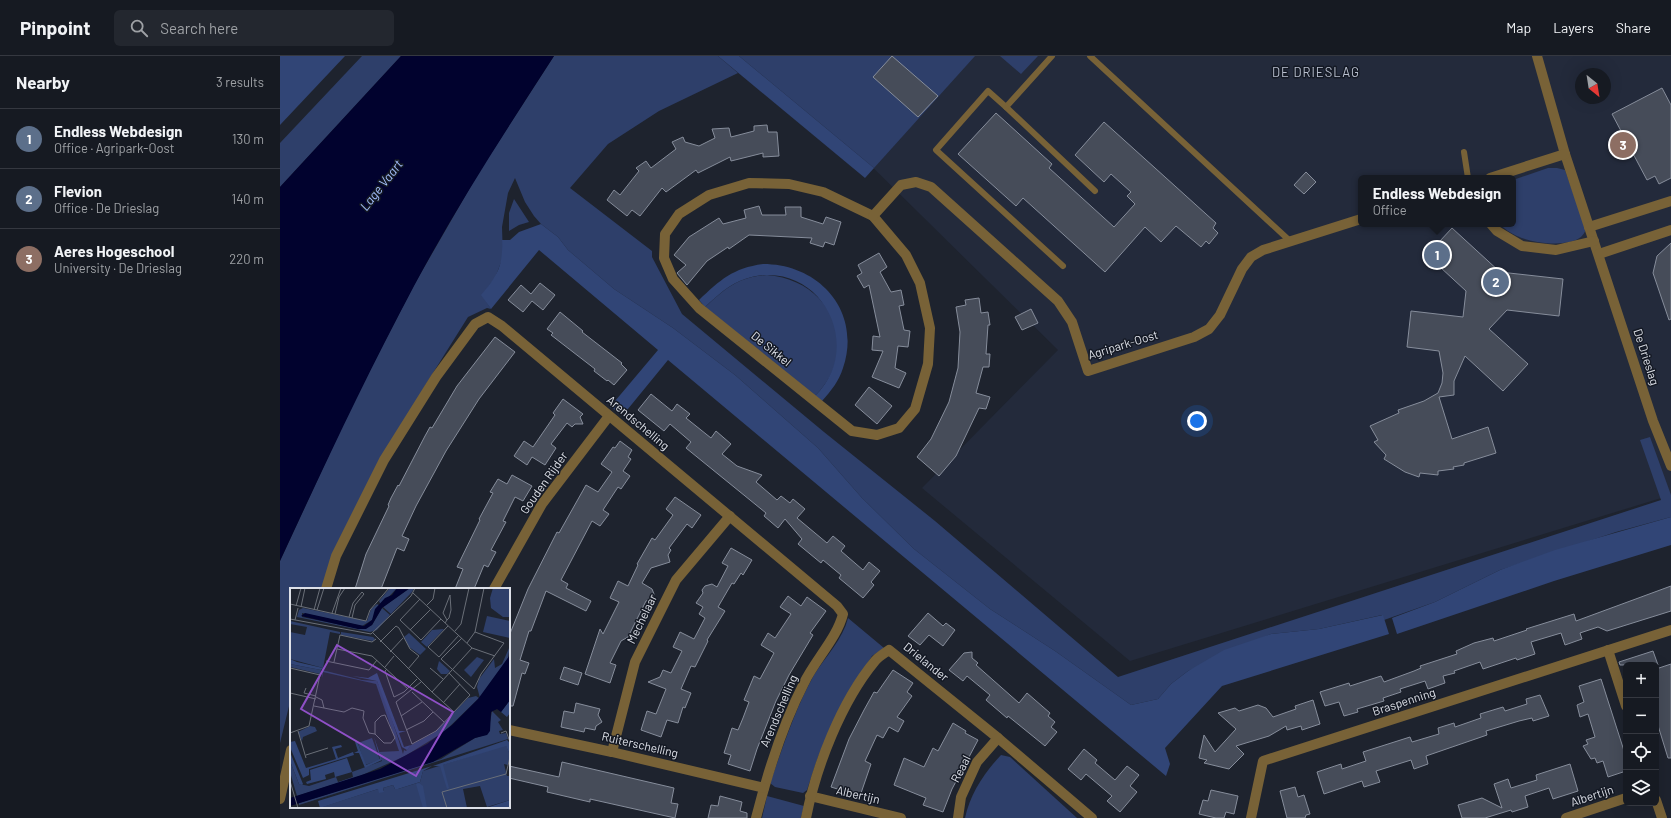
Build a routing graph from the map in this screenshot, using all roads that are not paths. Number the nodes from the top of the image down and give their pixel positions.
1 (1052, 56) edge
2 (1090, 56) edge
3 (1537, 56) edge
4 (1006, 107) junction
5 (1464, 152) dead end
6 (1565, 154) junction
7 (1468, 175) edge
8 (1499, 175) edge
9 (1095, 191) dead end
10 (1671, 201) edge
11 (873, 216) junction
12 (1358, 220) edge
13 (1494, 227) edge
14 (1590, 227) junction
15 (1671, 230) edge
16 (1594, 241) junction
17 (1290, 242) junction
18 (1599, 254) junction
19 (1063, 266) dead end
20 (609, 416) junction
21 (1671, 466) edge
22 (730, 516) junction
23 (326, 588) edge
24 (495, 588) edge
25 (1671, 630) edge
26 (1608, 650) junction
27 (1623, 698) edge
28 (510, 730) edge
29 (998, 738) junction
30 (612, 752) junction
31 (290, 754) edge
32 (764, 788) junction
33 (810, 796) junction
34 (280, 799) edge
35 (1623, 799) edge
36 (1658, 806) edge
37 (756, 818) edge
38 (806, 818) edge
39 (901, 818) edge
40 (958, 818) edge
41 (1092, 818) edge
42 (1251, 818) edge
43 (1566, 818) edge
44 (1662, 818) edge

1 - 4 lane
2 - 17 lane
3 - 6 street, De Drieslag
4 - 9 lane
4 - 19 lane
5 - 7 lane
6 - 8 street
6 - 14 street, De Drieslag
10 - 14 street
11 - 11 street, De Sikkel
11 - 17 street, Agripark-Oost
12 - 17 street, Agripark-Oost
13 - 16 street
14 - 16 street, De Drieslag
15 - 18 street
16 - 18 street, De Drieslag
18 - 21 street, De Drieslag
20 - 22 street, Arendschelling
20 - 23 street, Arendschelling
20 - 24 street, Gouden Rijder
22 - 30 street, Mechelaar
22 - 32 street, Arendschelling
25 - 26 street, Braspenning
26 - 27 street
26 - 42 street, Braspenning
28 - 30 street, Ruiterschelling
29 - 33 street, Drielander
29 - 40 street, Reaal
29 - 41 street, Drielander
30 - 32 street, Ruiterschelling
31 - 34 street
32 - 37 street, Arendschelling
33 - 38 street, Drielander
33 - 39 street, Albertijn
35 - 43 street, Albertijn
36 - 44 street

